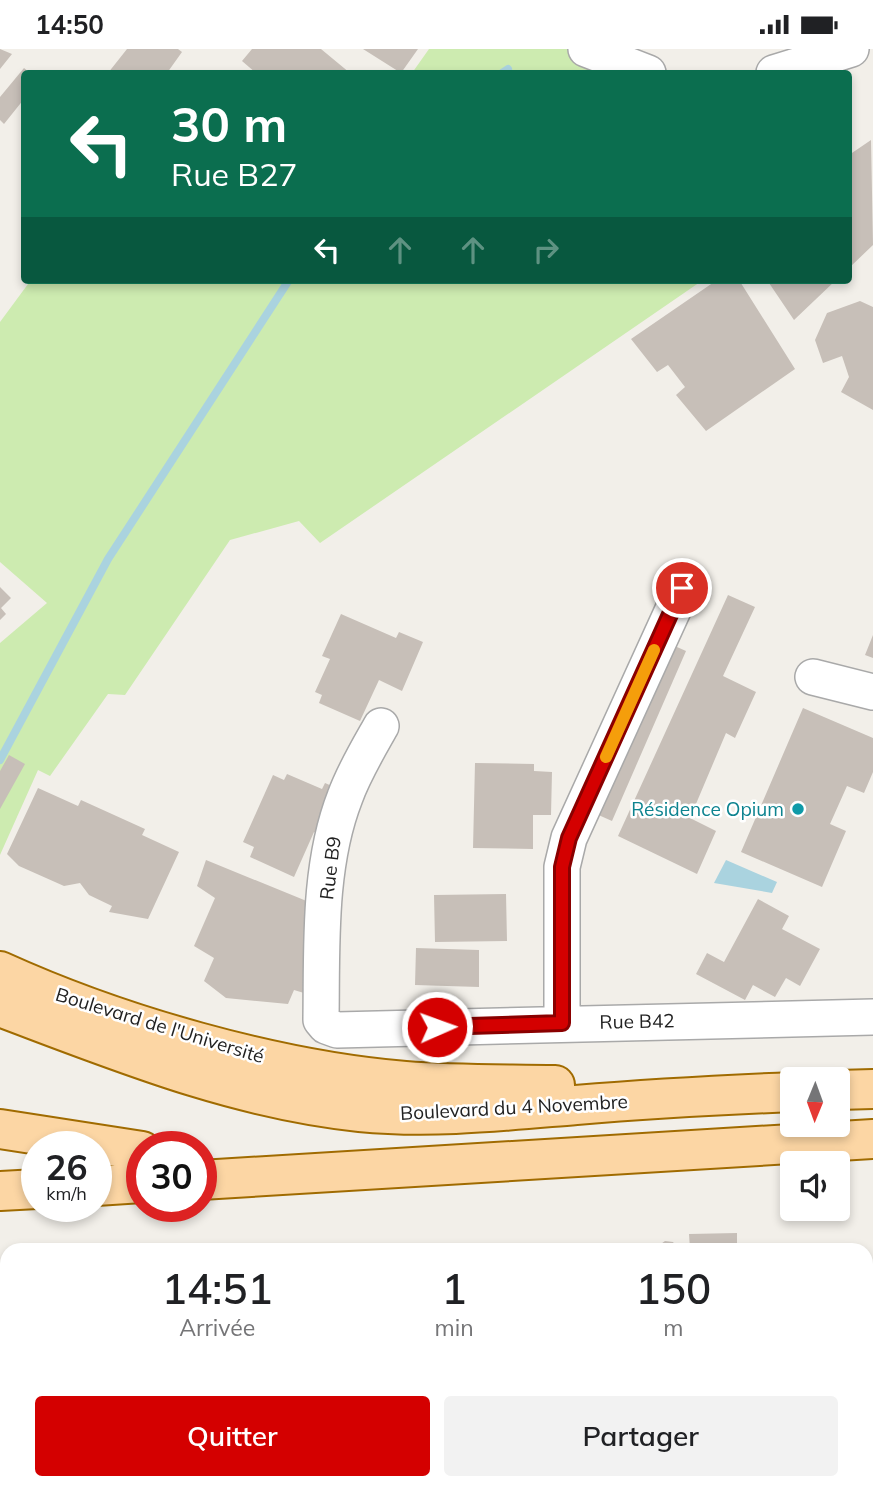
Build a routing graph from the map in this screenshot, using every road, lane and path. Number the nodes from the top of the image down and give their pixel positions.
1 (586, 49) edge
2 (851, 49) edge
3 (640, 70) edge
4 (784, 70) edge
5 (682, 588) dead end
6 (813, 677) dead end
7 (873, 692) edge
8 (381, 726) dead end
9 (0, 971) edge
10 (0, 1007) edge
11 (873, 1017) edge
12 (321, 1020) joint
13 (562, 1023) junction
14 (873, 1089) edge
15 (850, 1090) edge
16 (780, 1092) edge
17 (780, 1093) edge
18 (479, 1113) junction
19 (0, 1129) edge
20 (873, 1139) edge
21 (126, 1148) edge
22 (217, 1161) edge
23 (481, 1164) junction
24 (312, 1174) junction
25 (217, 1179) edge
26 (21, 1190) edge
27 (0, 1191) edge

1 - 3 street
2 - 4 street
5 - 13 street
6 - 7 street
8 - 12 street, Rue B9
9 - 16 main road, Boulevard de l'Université
10 - 18 main road, Boulevard du 4 Novembre
11 - 13 street, Rue B42
12 - 13 street, Rue B42
14 - 15 main road
17 - 18 main road, Boulevard du 4 Novembre
18 - 23 main road
19 - 21 main road
20 - 23 main road
22 - 24 main road
23 - 24 main road
24 - 25 main road
26 - 27 main road

